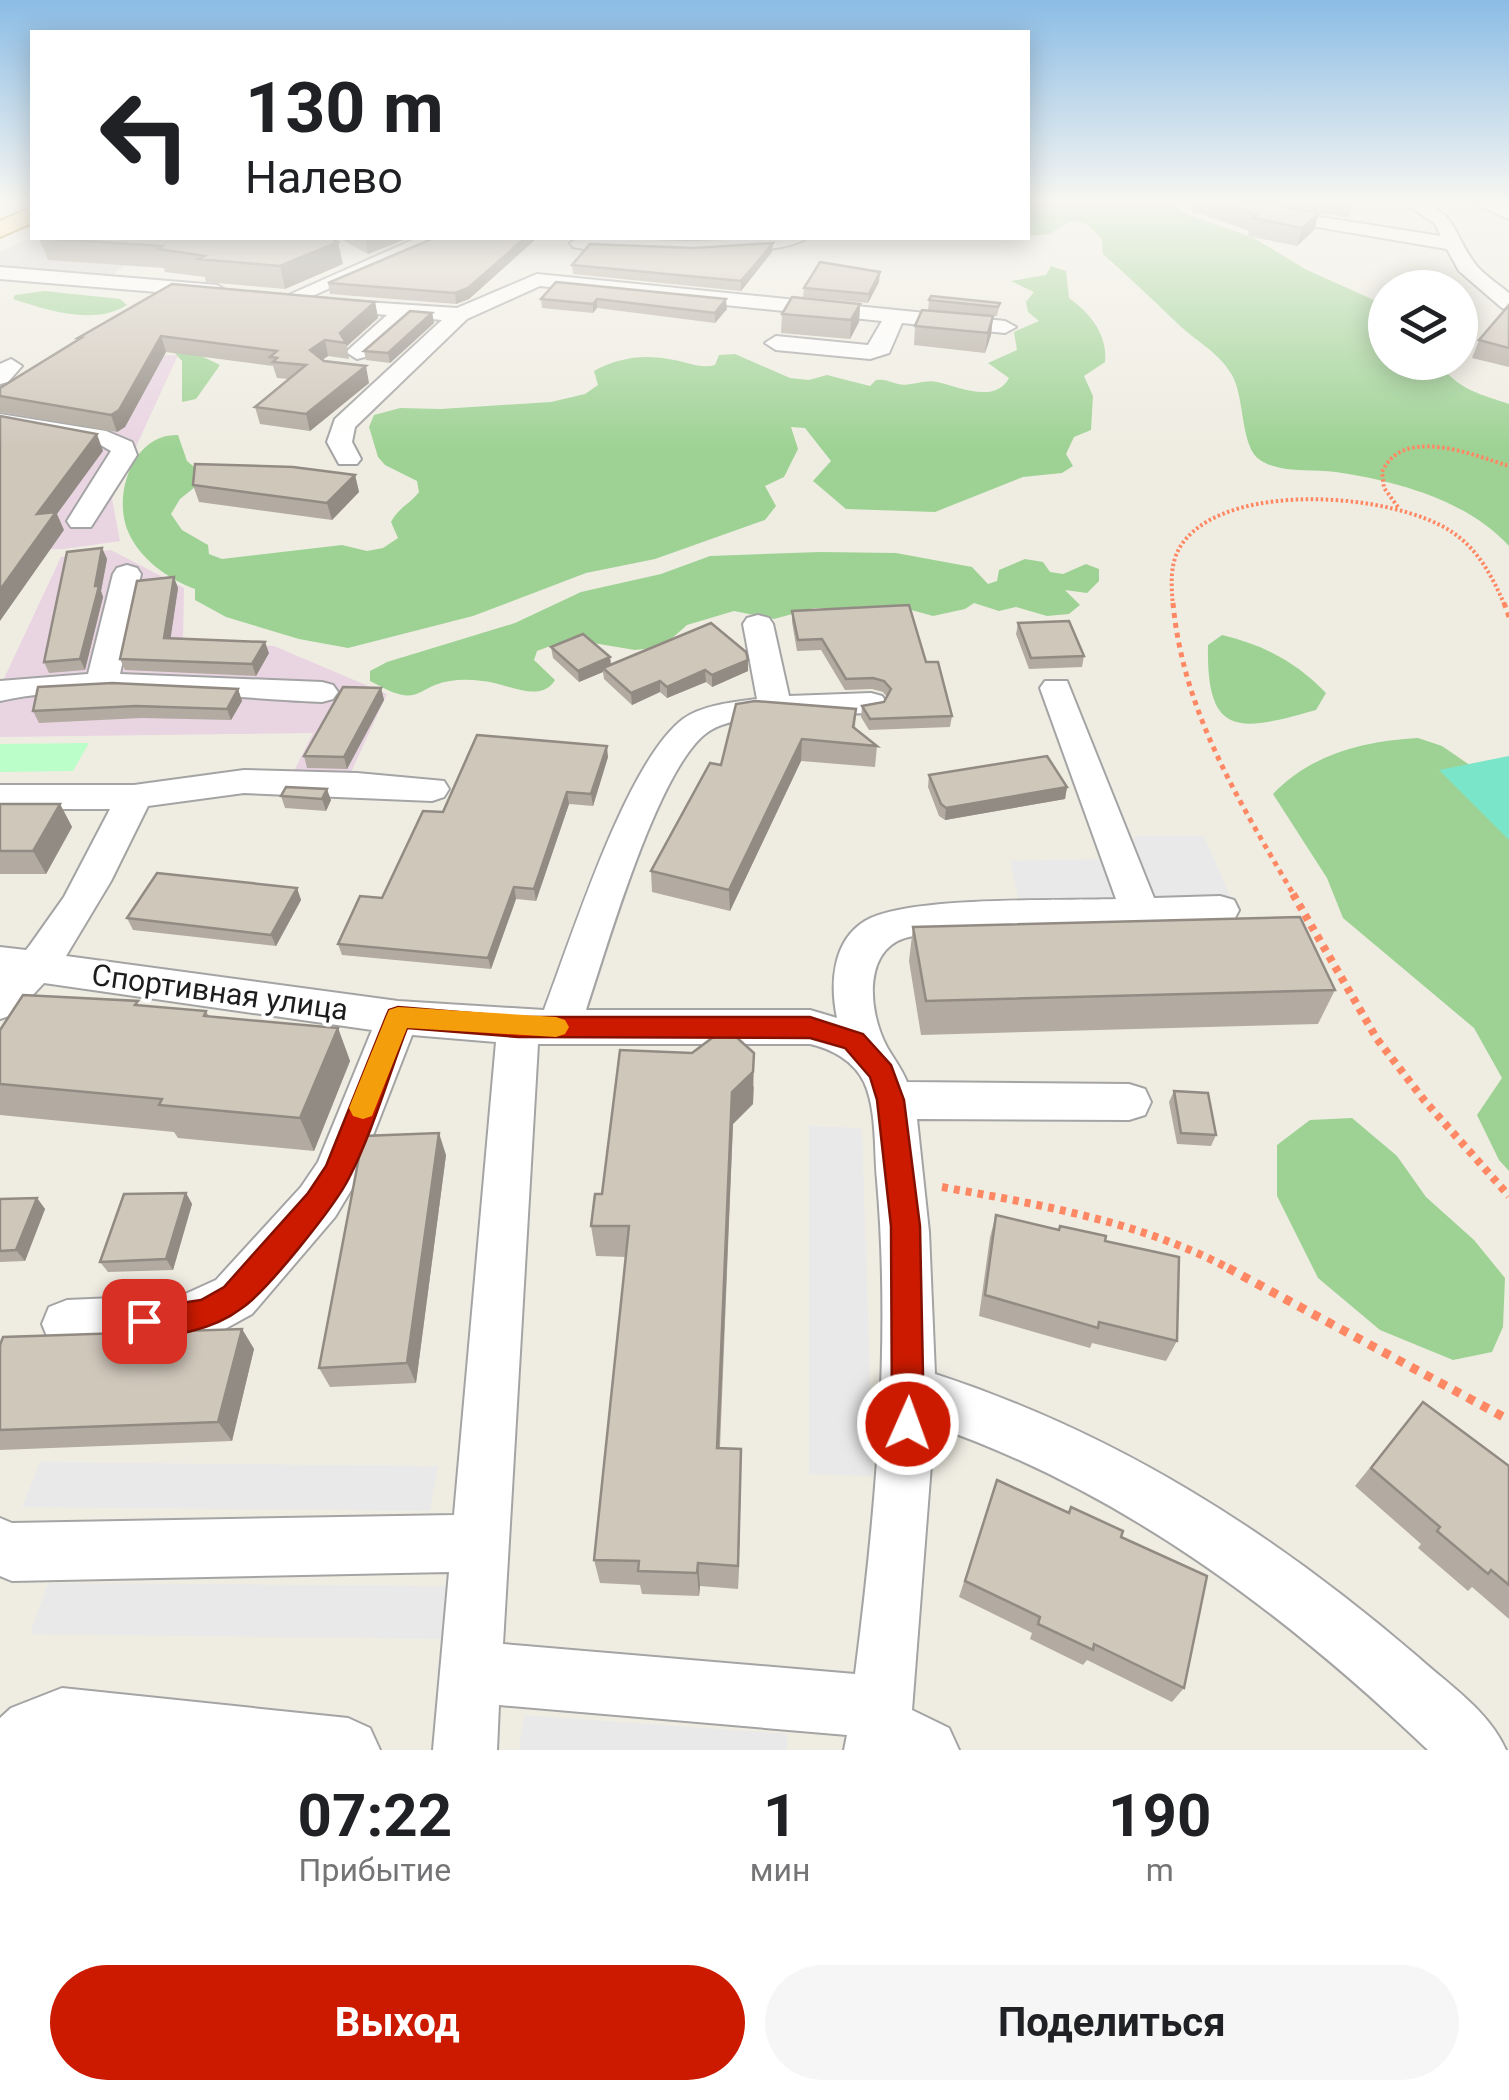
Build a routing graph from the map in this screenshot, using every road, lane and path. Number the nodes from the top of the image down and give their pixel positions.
1 (140, 285) edge
2 (314, 285) edge
3 (527, 285) edge
4 (585, 285) edge
5 (1484, 285) edge
6 (240, 293) edge
7 (1509, 304) edge
8 (404, 311) junction
9 (460, 315) junction
10 (895, 315) junction
11 (1005, 327) dead end
12 (776, 342) dead end
13 (397, 375) junction
14 (0, 420) edge
15 (348, 459) dead end
16 (1509, 466) edge
17 (1398, 508) junction
18 (81, 521) dead end
19 (126, 574) dead end
20 (1509, 617) edge
21 (758, 624) dead end
22 (102, 683) junction
23 (1056, 688) dead end
24 (0, 692) edge
25 (322, 692) dead end
26 (871, 703) edge
27 (775, 709) junction
28 (432, 790) dead end
29 (0, 797) edge
30 (134, 798) junction
31 (1220, 910) dead end
32 (1140, 913) junction
33 (20, 964) edge
34 (853, 1000) junction
35 (0, 1003) edge
36 (398, 1017) junction
37 (539, 1027) junction
38 (810, 1028) junction
39 (868, 1054) junction
40 (890, 1100) junction
41 (1128, 1102) dead end
42 (901, 1180) junction
43 (1509, 1196) edge
44 (67, 1324) dead end
45 (910, 1392) junction
46 (1509, 1420) edge
47 (480, 1543) junction
48 (0, 1547) edge
49 (471, 1672) junction
50 (891, 1733) edge
51 (11, 1750) edge
52 (348, 1750) edge
53 (465, 1750) edge
54 (1474, 1750) edge

1 - 6 street
2 - 8 street
3 - 9 street
4 - 10 street
5 - 7 street
8 - 9 street
8 - 13 street
9 - 13 street
10 - 11 street
10 - 12 street
13 - 15 street
14 - 18 street
16 - 17 path
17 - 20 path
17 - 43 path
19 - 22 street
21 - 27 street
22 - 24 street
22 - 25 street
23 - 32 street
26 - 27 street
27 - 37 street
28 - 30 street
29 - 30 street
30 - 33 street
31 - 32 street
32 - 34 street
33 - 35 street
33 - 36 street, Спортивная улица
34 - 38 street
34 - 39 street
36 - 37 street, Спортивная улица
36 - 44 street
37 - 38 street, Спортивная улица
37 - 47 street
38 - 39 street, Спортивная улица
39 - 40 street
40 - 41 street
40 - 42 street
42 - 45 street
42 - 46 path
45 - 50 street
45 - 54 street
47 - 48 street
47 - 49 street
49 - 50 street
49 - 53 street
51 - 52 street

